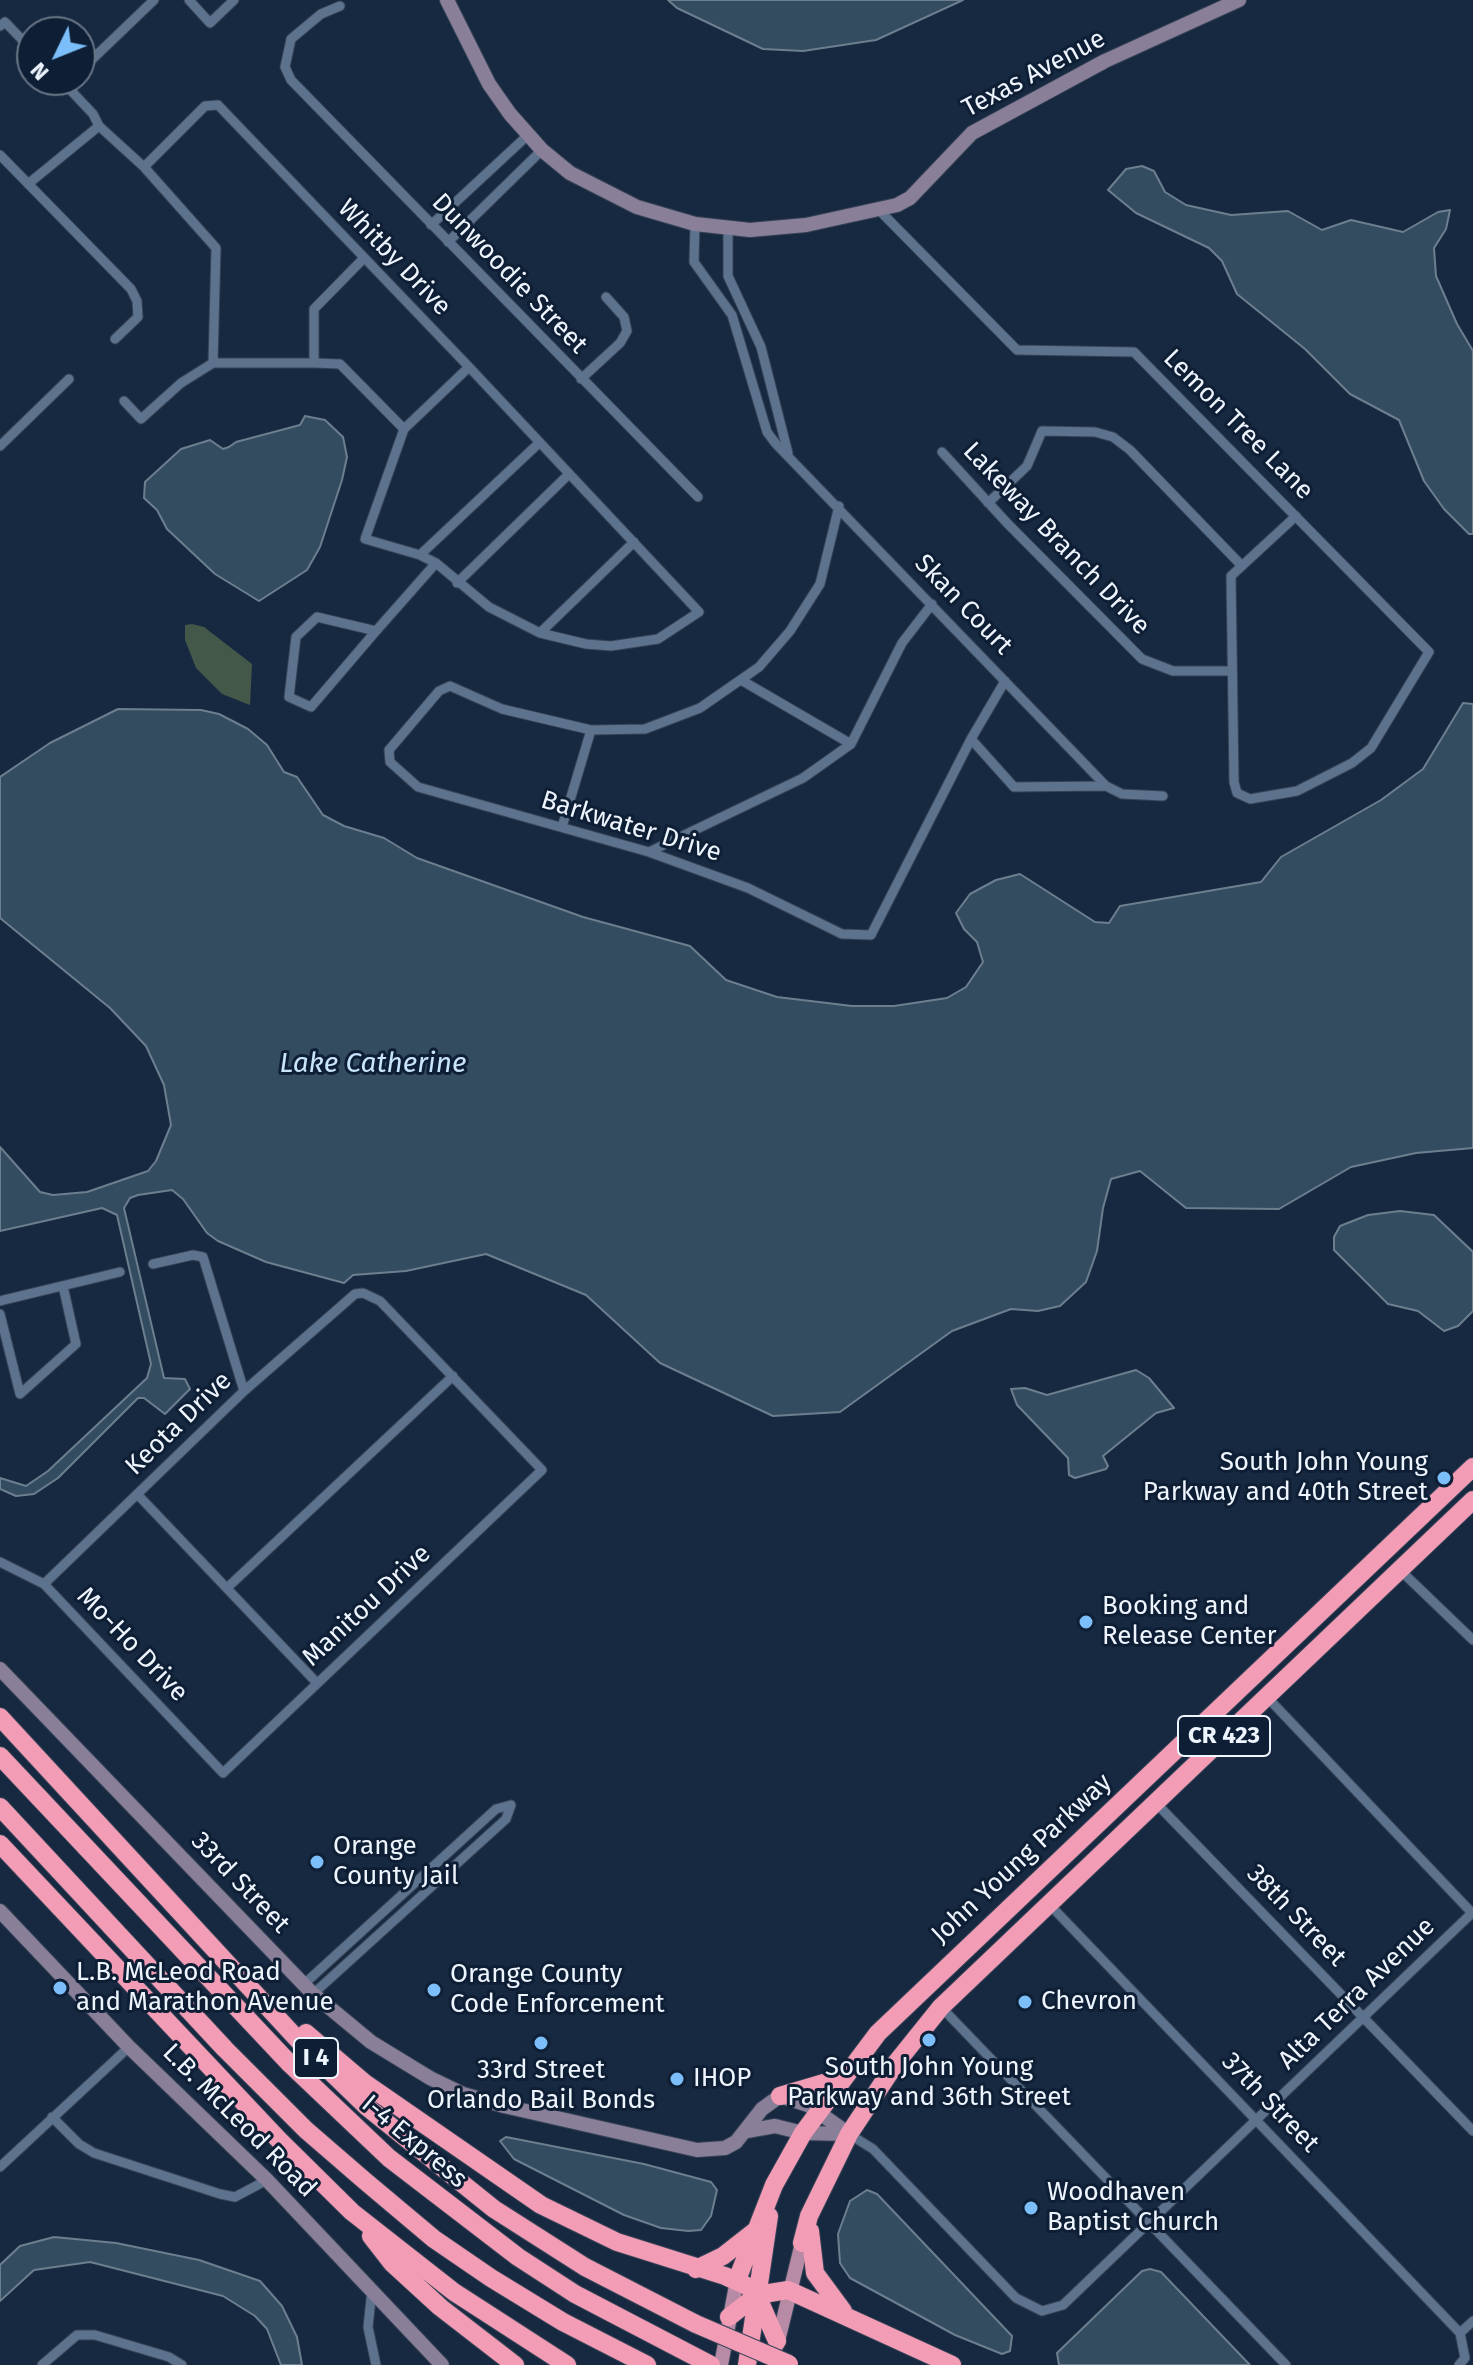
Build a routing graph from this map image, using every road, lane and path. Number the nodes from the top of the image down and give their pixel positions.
1 (154, 0) edge
2 (189, 0) edge
3 (234, 0) edge
4 (447, 0) edge
5 (1239, 0) edge
6 (340, 6) dead end
7 (0, 26) edge
8 (16, 33) edge
9 (96, 56) edge
10 (77, 96) edge
11 (99, 126) junction
12 (528, 135) junction
13 (542, 150) junction
14 (0, 155) edge
15 (144, 167) junction
16 (28, 184) junction
17 (878, 209) junction
18 (695, 224) junction
19 (431, 225) junction
20 (728, 228) junction
21 (448, 242) junction
22 (363, 259) junction
23 (606, 297) dead end
24 (115, 339) dead end
25 (213, 363) junction
26 (314, 363) junction
27 (469, 367) junction
28 (69, 379) dead end
29 (581, 379) junction
30 (124, 401) dead end
31 (404, 429) junction
32 (539, 443) junction
33 (0, 446) edge
34 (942, 452) dead end
35 (788, 453) junction
36 (569, 474) junction
37 (698, 497) dead end
38 (988, 503) junction
39 (839, 506) junction
40 (1296, 516) junction
41 (634, 542) junction
42 (420, 555) junction
43 (436, 563) junction
44 (1242, 566) junction
45 (457, 583) junction
46 (932, 604) junction
47 (376, 631) junction
48 (540, 633) junction
49 (1230, 671) junction
50 (741, 680) junction
51 (1005, 681) junction
52 (591, 730) junction
53 (971, 739) junction
54 (851, 744) junction
55 (1106, 786) junction
56 (1163, 796) dead end
57 (562, 827) junction
58 (649, 852) junction
59 (153, 1264) dead end
60 (120, 1272) dead end
61 (63, 1286) junction
62 (0, 1301) edge
63 (0, 1314) edge
64 (453, 1376) junction
65 (244, 1391) junction
66 (1473, 1467) edge
67 (138, 1495) junction
68 (1473, 1500) edge
69 (0, 1562) edge
70 (1399, 1569) junction
71 (44, 1584) junction
72 (228, 1587) junction
73 (1297, 1634) junction
74 (1473, 1640) edge
75 (0, 1669) edge
76 (317, 1683) junction
77 (1266, 1696) junction
78 (0, 1717) edge
79 (0, 1756) edge
80 (223, 1773) joint
81 (1155, 1802) junction
82 (0, 1807) edge
83 (0, 1844) edge
84 (1063, 1855) junction
85 (1048, 1903) junction
86 (0, 1911) edge
87 (1472, 1914) edge
88 (217, 1954) junction
89 (308, 1989) junction
90 (941, 2007) junction
91 (1364, 2018) junction
92 (129, 2047) junction
93 (841, 2078) junction
94 (780, 2096) junction
95 (818, 2111) junction
96 (52, 2117) junction
97 (1257, 2122) junction
98 (747, 2131) junction
99 (1473, 2131) edge
100 (803, 2133) junction
101 (849, 2134) junction
102 (0, 2167) edge
103 (267, 2180) junction
104 (774, 2185) junction
105 (352, 2212) junction
106 (809, 2216) junction
107 (1149, 2225) junction
108 (755, 2231) junction
109 (802, 2243) joint
110 (696, 2269) junction
111 (737, 2280) junction
112 (372, 2290) junction
113 (788, 2290) junction
114 (757, 2295) junction
115 (729, 2317) junction
116 (852, 2321) junction
117 (1473, 2321) edge
118 (563, 2322) junction
119 (1460, 2333) junction
120 (777, 2341) junction
121 (42, 2365) edge
122 (182, 2365) edge
123 (376, 2365) edge
124 (442, 2365) edge
125 (515, 2365) edge
126 (567, 2365) edge
127 (628, 2365) edge
128 (647, 2365) edge
129 (711, 2365) edge
130 (721, 2365) edge
131 (747, 2365) edge
132 (785, 2365) edge
133 (952, 2365) edge
134 (1286, 2365) edge
135 (1459, 2365) edge

1 - 9 street
2 - 3 street
4 - 12 street, Texas Avenue
5 - 17 street, Texas Avenue
6 - 19 street, Dunwoodie Street
7 - 8 street
10 - 11 street
11 - 15 street
11 - 16 street
12 - 13 street, Texas Avenue
12 - 19 street
13 - 18 street, Texas Avenue
13 - 21 street
14 - 16 street
15 - 22 street, Whitby Drive
15 - 25 street
16 - 24 street
17 - 20 street, Texas Avenue
17 - 40 street, Lemon Tree Lane
18 - 20 street, Texas Avenue
18 - 35 street, Skan Court
19 - 21 street, Dunwoodie Street
20 - 35 street, Skan Court
21 - 29 street, Dunwoodie Street
22 - 26 street
22 - 27 street, Whitby Drive
23 - 29 street
25 - 26 street
25 - 30 street
26 - 31 street
27 - 31 street
27 - 32 street, Whitby Drive
28 - 33 street
29 - 37 street, Dunwoodie Street
31 - 42 street
32 - 36 street, Whitby Drive
32 - 42 street
34 - 38 street, Lakeway Branch Drive
35 - 39 street, Skan Court
36 - 41 street, Whitby Drive
36 - 45 street
38 - 44 street
38 - 49 street, Lakeway Branch Drive
39 - 46 street, Skan Court
39 - 50 street
40 - 44 street
40 - 49 street, Lemon Tree Lane
41 - 48 street
41 - 48 street, Whitby Drive
42 - 43 street
43 - 45 street
43 - 47 street
44 - 49 street
45 - 48 street
46 - 51 street, Skan Court
46 - 54 street
47 - 47 street
50 - 52 street
50 - 54 street
51 - 53 street
51 - 55 street, Skan Court
52 - 57 street
52 - 57 street, Barkwater Drive
53 - 55 street
53 - 58 street, Barkwater Drive
54 - 58 street
55 - 56 street
57 - 58 street, Barkwater Drive
59 - 65 street
60 - 61 street
61 - 62 street
61 - 63 street
64 - 65 street, Keota Drive
64 - 72 street
64 - 76 street, Manitou Drive
65 - 67 street, Keota Drive
66 - 73 highway, John Young Parkway / CR 423
67 - 71 street, Keota Drive
67 - 72 street
68 - 70 highway, John Young Parkway / CR 423
69 - 71 street, Mo-Ho Drive
70 - 74 street
70 - 77 highway, John Young Parkway / CR 423
71 - 80 street, Mo-Ho Drive
72 - 76 street
73 - 77 highway
73 - 84 highway, John Young Parkway / CR 423
75 - 89 street, 33rd Street
76 - 80 street, Manitou Drive
77 - 81 highway, John Young Parkway / CR 423
77 - 87 street
78 - 88 highway, I 4
79 - 129 highway, I-4 Express
81 - 85 highway, John Young Parkway / CR 423
81 - 91 street, 38th Street
82 - 118 highway
83 - 105 highway
84 - 85 highway
84 - 93 highway, John Young Parkway / CR 423
85 - 90 highway, John Young Parkway / CR 423
85 - 97 street, 37th Street
86 - 92 street, L.B. McLeod Road
87 - 91 street, Alta Terra Avenue
88 - 110 highway
88 - 132 highway, I 4, bridge
89 - 89 street
89 - 98 street, 33rd Street
90 - 101 highway, John Young Parkway / CR 423
90 - 107 street
91 - 97 street, Alta Terra Avenue
91 - 99 street, 38th Street
92 - 96 street
92 - 103 street, L.B. McLeod Road
93 - 94 highway
93 - 95 highway, John Young Parkway / CR 423
94 - 95 street
94 - 98 street, 33rd Street
95 - 100 highway, John Young Parkway / CR 423
95 - 101 street
96 - 102 street
96 - 103 street
97 - 107 street, Alta Terra Avenue
97 - 119 street, 37th Street
98 - 100 street, 33rd Street
100 - 101 street, 33rd Street
100 - 104 highway, John Young Parkway / CR 423
101 - 106 highway, John Young Parkway / CR 423
101 - 107 street, Alta Terra Avenue
103 - 112 street, L.B. McLeod Road
104 - 108 highway, John Young Parkway / CR 423
104 - 114 highway
105 - 125 highway
105 - 126 highway
106 - 109 highway, John Young Parkway / CR 423
106 - 116 highway
107 - 134 street
108 - 110 highway
108 - 111 highway, John Young Parkway / CR 423
109 - 113 main road, John Young Parkway / CR 423
110 - 111 highway
111 - 114 highway
111 - 115 main road, John Young Parkway / CR 423
112 - 123 street
112 - 124 street, L.B. McLeod Road
113 - 114 highway
113 - 116 highway
113 - 120 main road, John Young Parkway / CR 423
114 - 115 highway
114 - 120 highway
114 - 131 highway
115 - 130 main road, John Young Parkway / CR 423
116 - 133 highway
117 - 119 street
118 - 127 highway
118 - 128 highway
119 - 135 street
120 - 132 main road, John Young Parkway / CR 423
121 - 122 street

